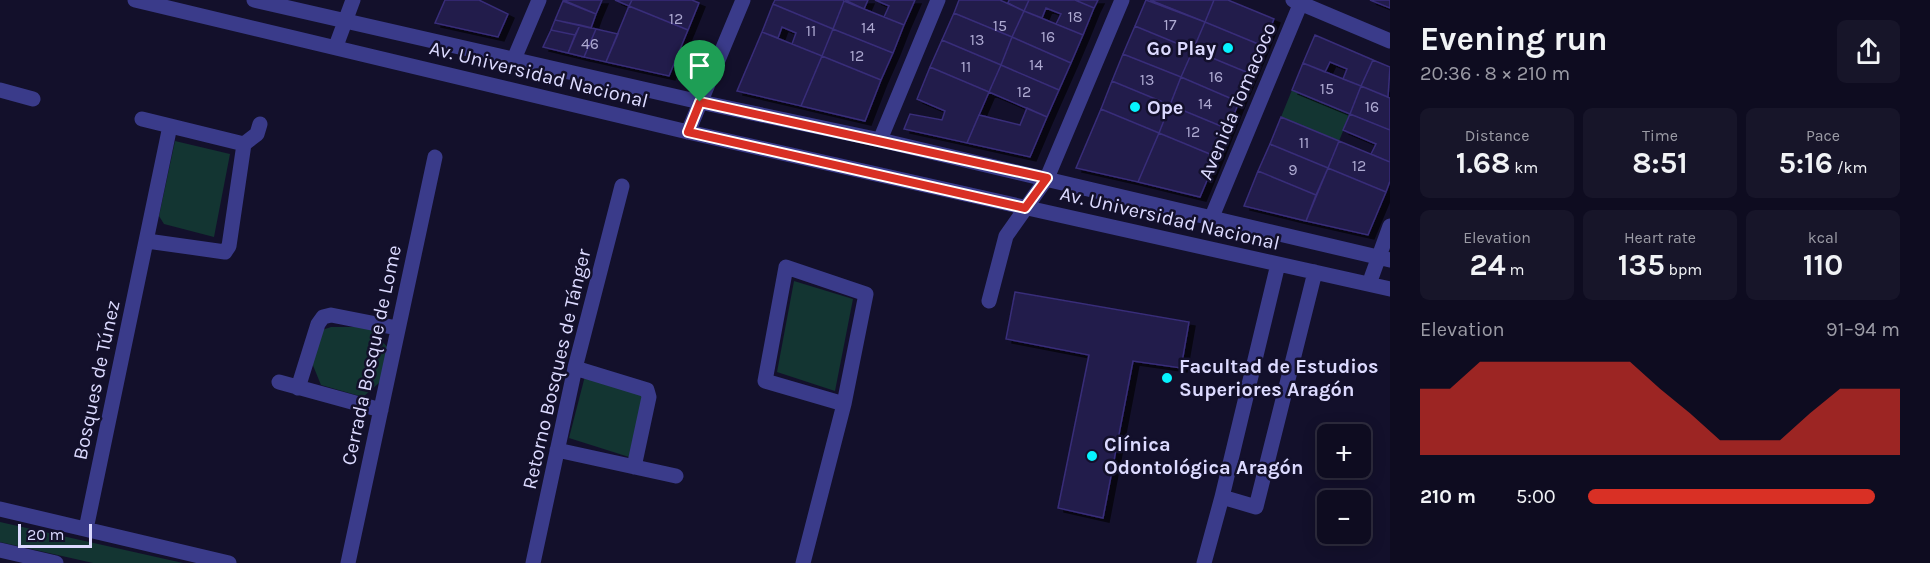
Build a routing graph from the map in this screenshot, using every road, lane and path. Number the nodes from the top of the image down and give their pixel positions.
1 (135, 0) edge
2 (254, 0) edge
3 (352, 0) edge
4 (539, 0) edge
5 (743, 0) edge
6 (938, 0) edge
7 (1122, 0) edge
8 (1298, 1) edge
9 (344, 21) junction
10 (1390, 41) edge
11 (336, 46) junction
12 (514, 59) junction
13 (0, 90) edge
14 (33, 99) dead end
15 (700, 102) junction
16 (142, 120) dead end
17 (260, 124) dead end
18 (170, 126) junction
19 (688, 132) junction
20 (880, 140) junction
21 (244, 144) junction
22 (435, 157) dead end
23 (1047, 178) junction
24 (621, 186) dead end
25 (1025, 208) junction
26 (1211, 219) junction
27 (1390, 226) edge
28 (147, 241) junction
29 (1384, 259) edge
30 (1278, 264) junction
31 (1315, 272) junction
32 (1370, 284) junction
33 (1390, 289) edge
34 (989, 302) dead end
35 (397, 328) junction
36 (575, 368) junction
37 (279, 382) dead end
38 (298, 388) junction
39 (844, 404) junction
40 (381, 410) junction
41 (557, 450) junction
42 (634, 468) junction
43 (676, 476) dead end
44 (1222, 497) junction
45 (0, 509) edge
46 (86, 529) junction
47 (0, 550) edge
48 (56, 563) edge
49 (229, 563) edge
50 (348, 563) edge
51 (533, 563) edge
52 (803, 563) edge
53 (1204, 563) edge

1 - 11 street, Av. Universidad Nacional
2 - 9 street, Av. Universidad Nacional
3 - 9 street
4 - 12 street
5 - 15 street
6 - 20 street
7 - 23 street
8 - 10 street
8 - 26 street, Avenida Tomacoco
9 - 11 street
9 - 12 street, Av. Universidad Nacional
11 - 19 street, Av. Universidad Nacional
12 - 15 street, Av. Universidad Nacional
13 - 14 street
15 - 19 street
15 - 20 street, Av. Universidad Nacional
16 - 18 street
17 - 21 street
18 - 21 street
18 - 28 street, Bosques de Túnez
19 - 25 street, Av. Universidad Nacional
20 - 23 street, Av. Universidad Nacional
21 - 28 street
22 - 35 street, Cerrada Bosque de Lome
23 - 25 street
23 - 26 street, Av. Universidad Nacional
24 - 36 street, Retorno Bosques de Tánger
25 - 30 street, Av. Universidad Nacional
25 - 34 street
26 - 29 street, Av. Universidad Nacional
27 - 29 street
28 - 46 street, Bosques de Túnez
29 - 32 street
30 - 31 street, Av. Universidad Nacional
30 - 44 street
31 - 32 street, Av. Universidad Nacional
31 - 44 street
32 - 33 street, Av. Universidad Nacional
35 - 38 street
35 - 40 street, Cerrada Bosque de Lome
36 - 41 street, Retorno Bosques de Tánger
36 - 42 street
37 - 38 street
38 - 40 street
39 - 39 street
39 - 52 street
40 - 50 street, Cerrada Bosque de Lome
41 - 42 street
41 - 51 street, Retorno Bosques de Tánger
42 - 43 street
44 - 53 street
45 - 46 street
46 - 49 street
47 - 48 street

